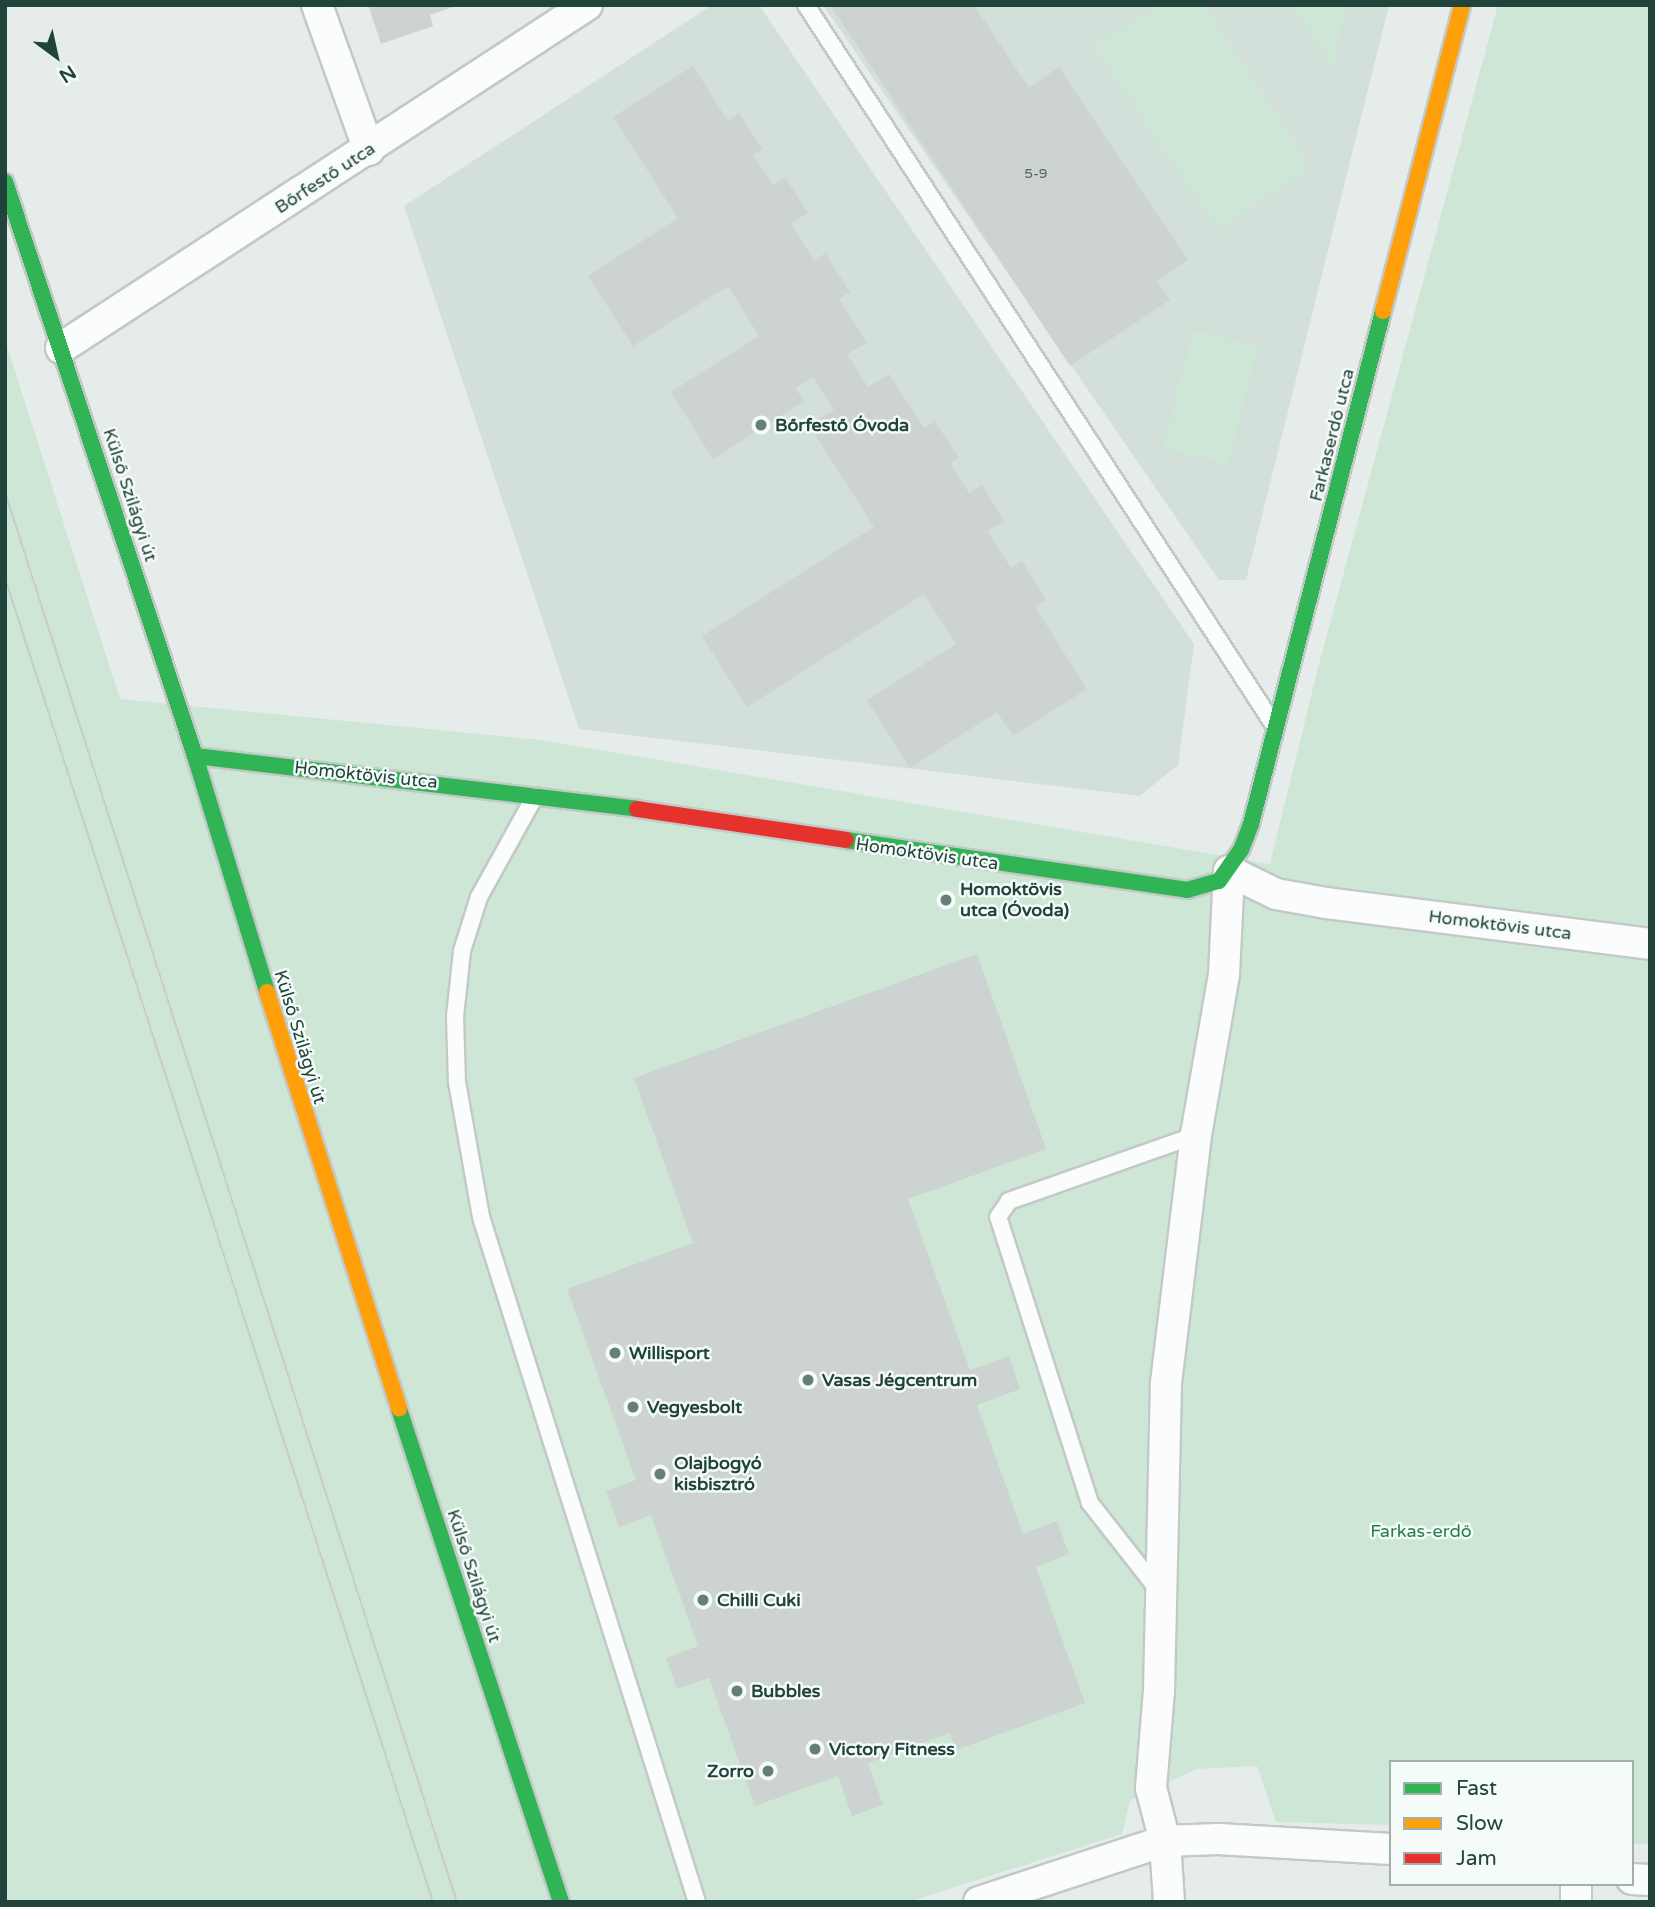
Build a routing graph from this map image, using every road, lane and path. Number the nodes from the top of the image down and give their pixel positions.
1 (317, 5) edge
2 (587, 5) edge
3 (806, 5) edge
4 (1462, 5) edge
5 (369, 150) junction
6 (5, 182) edge
7 (61, 348) junction
8 (1276, 728) junction
9 (195, 756) junction
10 (536, 793) junction
11 (1229, 871) junction
12 (1650, 944) edge
13 (1196, 1135) junction
14 (1159, 1592) junction
15 (1165, 1841) junction
16 (1389, 1849) edge
17 (1019, 1896) edge
18 (561, 1902) edge
19 (697, 1902) edge
20 (979, 1902) edge
21 (1170, 1902) edge

1 - 5 street
2 - 5 street, Bőrfestő utca
3 - 8 lane
4 - 8 street, Farkaserdő utca
5 - 7 street, Bőrfestő utca
6 - 7 street, Külső Szilágyi út
7 - 9 street, Külső Szilágyi út
8 - 11 street, Farkaserdő utca
9 - 10 street, Homoktövis utca
9 - 18 street, Külső Szilágyi út
10 - 11 street, Homoktövis utca
10 - 19 lane
11 - 12 street, Homoktövis utca
11 - 13 street
13 - 14 street
13 - 14 lane
14 - 15 street
15 - 16 street
15 - 17 street
15 - 21 street
17 - 20 street

